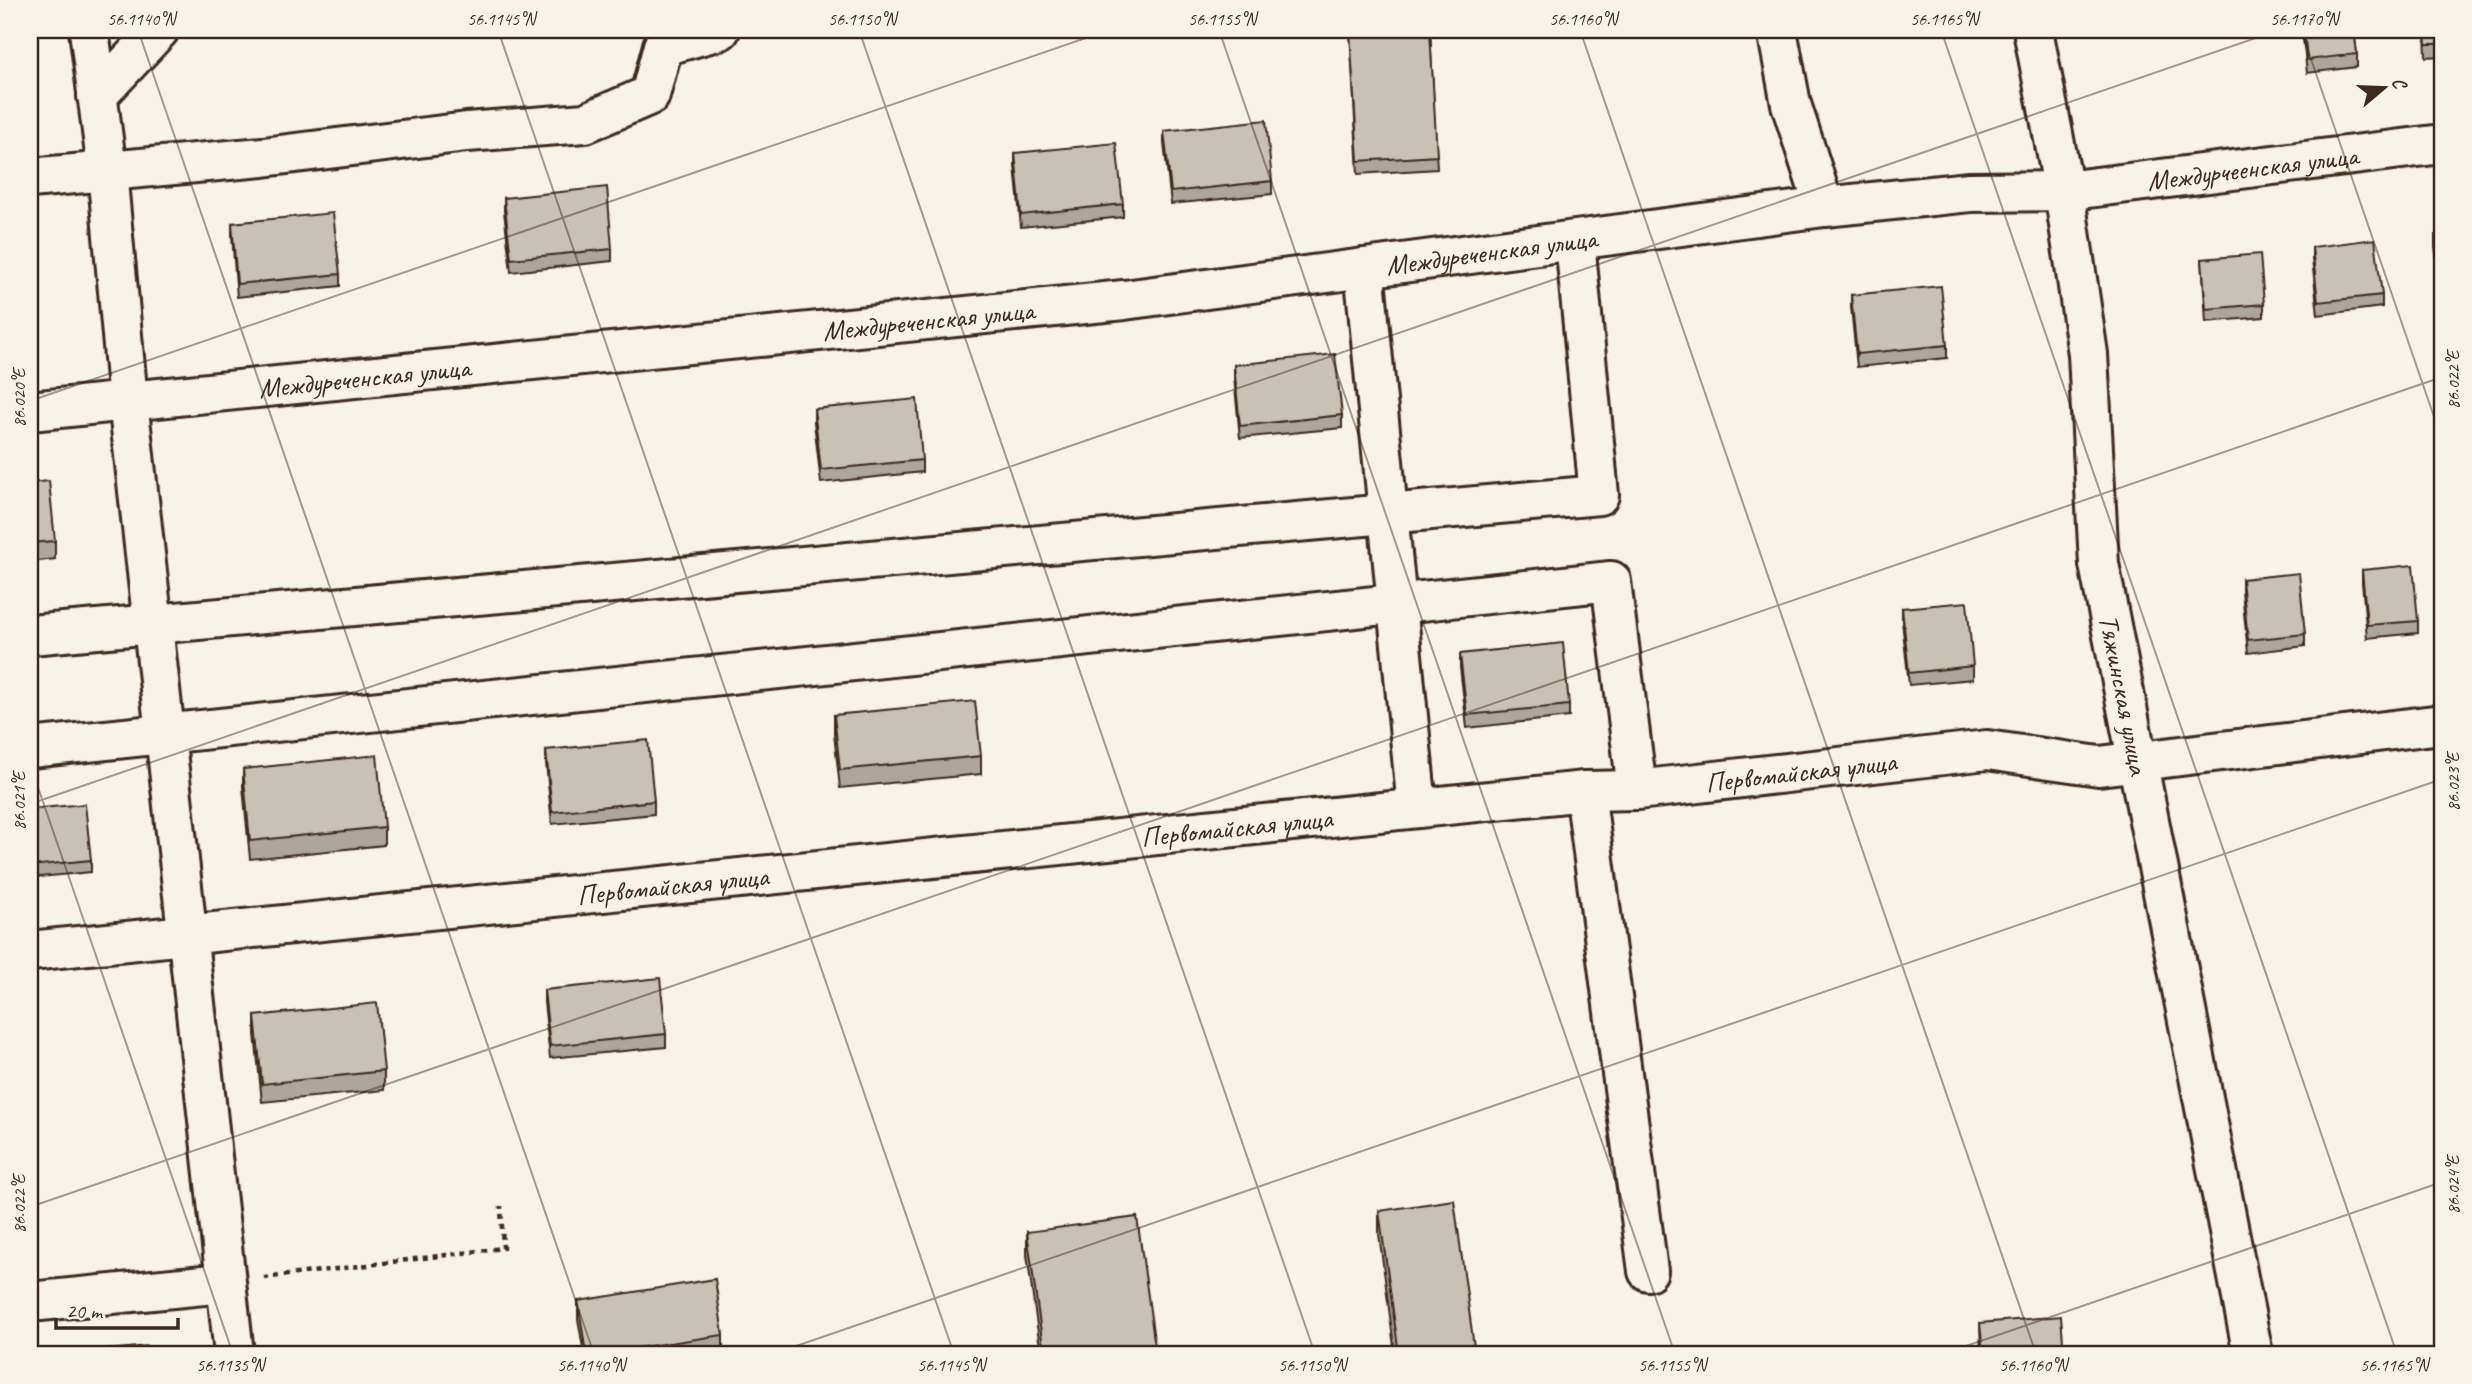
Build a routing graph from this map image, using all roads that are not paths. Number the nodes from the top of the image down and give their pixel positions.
1 (89, 30) edge
2 (159, 30) edge
3 (720, 30) edge
4 (1777, 30) edge
5 (2033, 30) edge
6 (652, 38) edge
7 (97, 96) junction
8 (2442, 144) edge
9 (107, 170) junction
10 (30, 178) edge
11 (2064, 191) junction
12 (1824, 207) junction
13 (1575, 240) junction
14 (1364, 268) junction
15 (128, 401) junction
16 (30, 411) edge
17 (1388, 513) junction
18 (1397, 603) junction
19 (152, 624) junction
20 (30, 635) edge
21 (2442, 724) edge
22 (164, 734) junction
23 (30, 748) edge
24 (2136, 761) junction
25 (1637, 790) junction
26 (1584, 791) junction
27 (1417, 808) junction
28 (186, 934) junction
29 (30, 951) edge
30 (1648, 1271) dead end
31 (225, 1283) junction
32 (30, 1302) edge
33 (233, 1354) edge
34 (2253, 1354) edge

1 - 7 street
2 - 7 street
3 - 6 street
4 - 12 street
5 - 11 street, Тяжинская улица
6 - 9 street
7 - 9 street
8 - 11 street, Междурчеенская улица
9 - 10 street
9 - 15 street
11 - 12 street, Междурчеенская улица
11 - 24 street, Тяжинская улица
12 - 13 street, Междуреченская улица
13 - 14 street, Междуреченская улица
13 - 17 street
14 - 15 street, Междуреченская улица
14 - 17 street
15 - 16 street, Междуреченская улица
15 - 19 street
17 - 18 street
17 - 19 street
18 - 22 street
18 - 25 street
18 - 27 street
19 - 20 street
19 - 22 street
21 - 24 street, Первомайская улица
22 - 23 street
22 - 28 street
24 - 25 street, Первомайская улица
24 - 34 street, Тяжинская улица
25 - 26 street, Первомайская улица
26 - 27 street, Первомайская улица
26 - 30 street
27 - 28 street, Первомайская улица
28 - 29 street, Первомайская улица
28 - 31 street
31 - 32 street
31 - 33 street

